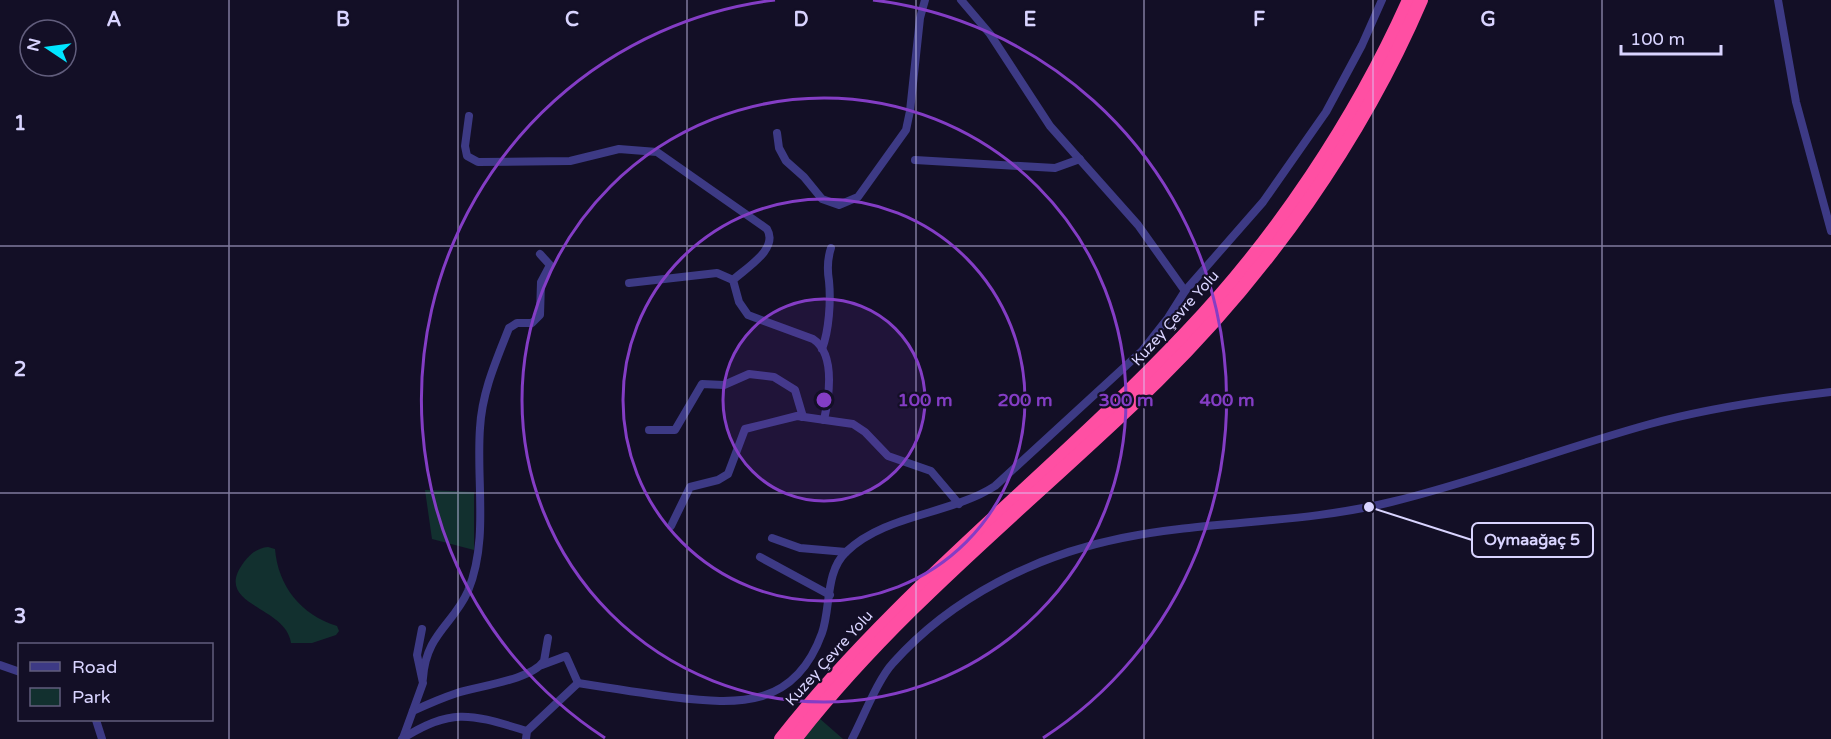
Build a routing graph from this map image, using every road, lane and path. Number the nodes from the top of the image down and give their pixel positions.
1 (925, 0) edge
2 (961, 0) edge
3 (1382, 0) edge
4 (1409, 0) edge
5 (1421, 0) edge
6 (1778, 0) edge
7 (469, 117) dead end
8 (777, 133) dead end
9 (1080, 159) junction
10 (915, 160) dead end
11 (1831, 231) edge
12 (831, 248) dead end
13 (540, 254) dead end
14 (733, 280) junction
15 (629, 283) dead end
16 (1185, 291) junction
17 (822, 349) junction
18 (1831, 392) edge
19 (803, 417) junction
20 (824, 420) junction
21 (649, 430) dead end
22 (960, 504) junction
23 (671, 526) dead end
24 (772, 538) dead end
25 (846, 552) junction
26 (760, 557) dead end
27 (830, 595) junction
28 (423, 628) dead end
29 (548, 638) dead end
30 (0, 665) edge
31 (542, 665) junction
32 (18, 671) edge
33 (423, 678) junction
34 (578, 683) junction
35 (413, 711) junction
36 (96, 721) edge
37 (526, 735) edge
38 (403, 738) edge
39 (102, 739) edge
40 (781, 739) edge
41 (795, 739) edge
42 (852, 739) edge

1 - 8 street
2 - 9 street
3 - 16 street
4 - 40 highway, Kuzey Çevre Yolu
5 - 41 highway, Kuzey Çevre Yolu
6 - 11 street
7 - 14 street
9 - 10 street
9 - 16 street
12 - 17 street
13 - 33 street
14 - 15 street
14 - 17 street
16 - 22 street
17 - 20 street
18 - 42 street
19 - 20 street
19 - 21 street
19 - 23 street
20 - 22 street
22 - 25 street
24 - 25 street
25 - 27 street
26 - 27 street
27 - 34 street
28 - 33 street
29 - 31 street
30 - 32 street
31 - 34 street
31 - 35 street
33 - 35 street
34 - 37 street
35 - 38 street
36 - 39 street
37 - 38 street

